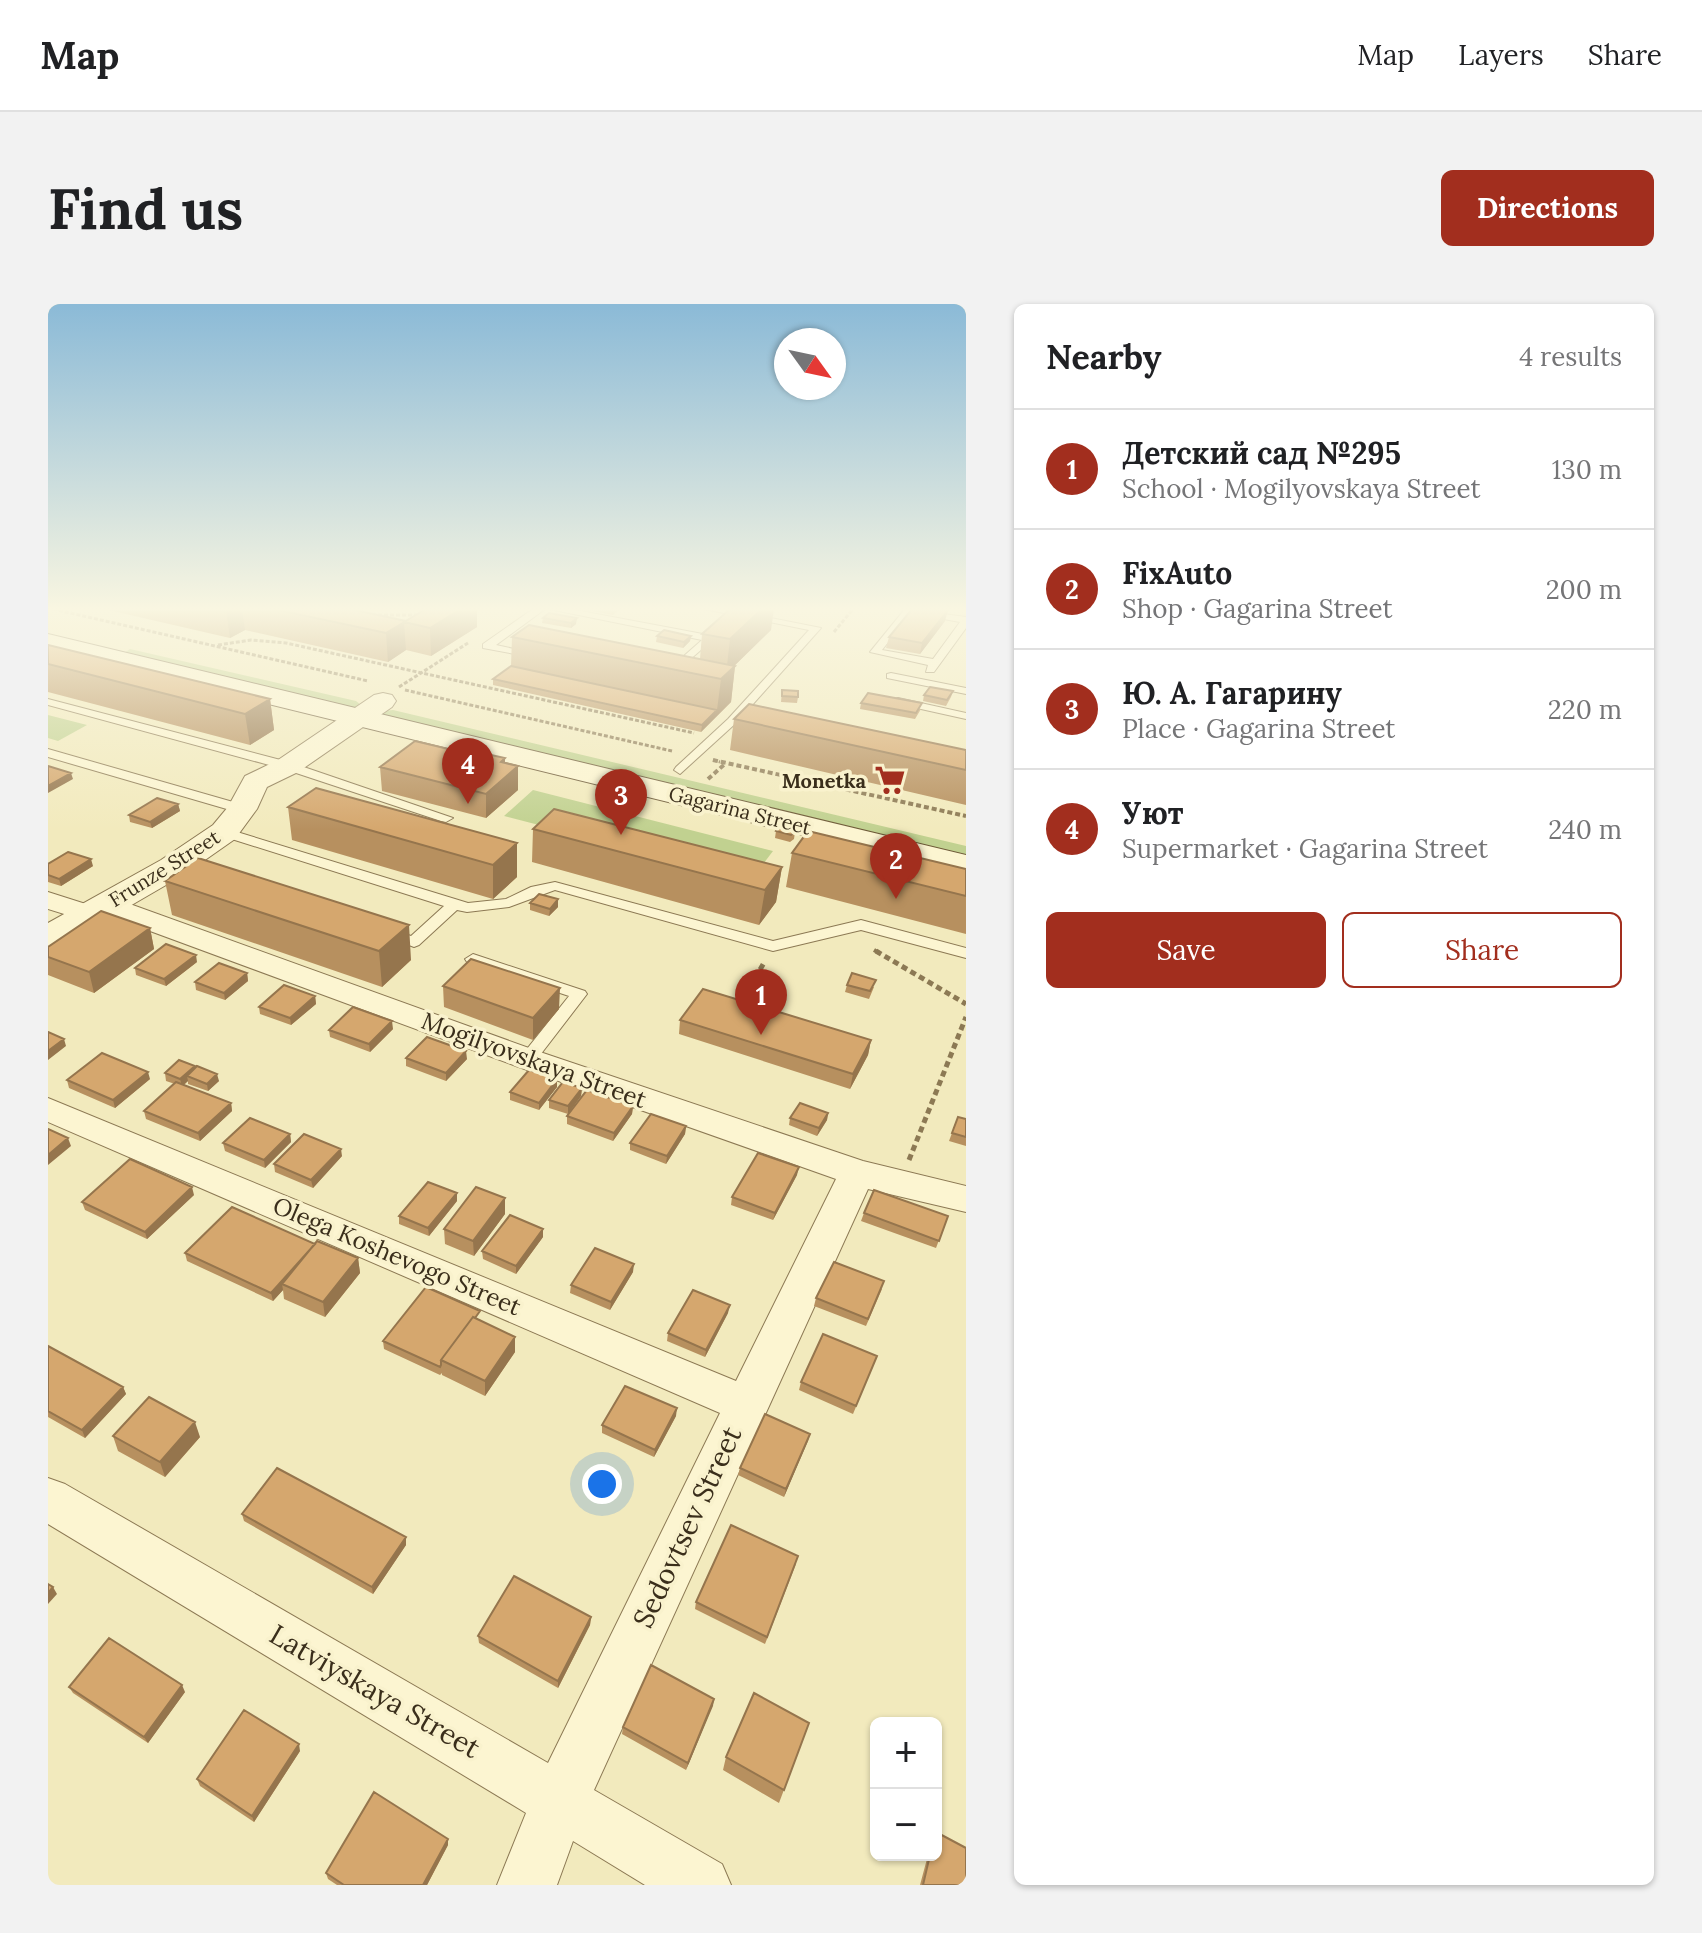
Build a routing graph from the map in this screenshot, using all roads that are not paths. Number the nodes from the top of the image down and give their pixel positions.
1 (267, 683) edge
2 (299, 683) edge
3 (665, 683) edge
4 (767, 683) edge
5 (926, 683) edge
6 (676, 685) edge
7 (966, 691) edge
8 (736, 697) dead end
9 (879, 697) edge
10 (370, 700) junction
11 (751, 700) junction
12 (48, 702) edge
13 (966, 716) edge
14 (732, 721) junction
15 (748, 724) edge
16 (48, 753) edge
17 (686, 763) junction
18 (288, 766) junction
19 (446, 818) dead end
20 (233, 820) junction
21 (966, 838) edge
22 (966, 865) edge
23 (48, 900) edge
24 (455, 904) junction
25 (98, 910) junction
26 (369, 928) edge
27 (48, 938) edge
28 (966, 953) edge
29 (473, 959) edge
30 (528, 1059) junction
31 (48, 1109) edge
32 (878, 1178) junction
33 (966, 1199) edge
34 (745, 1404) junction
35 (48, 1499) edge
36 (560, 1800) junction
37 (527, 1885) edge
38 (701, 1885) edge

1 - 10 main road, Gagarina Street
2 - 10 main road, Gagarina Street
3 - 6 lane
4 - 11 lane
5 - 7 lane
8 - 11 lane
9 - 13 lane
10 - 17 main road, Gagarina Street
10 - 18 street, Frunze Street
10 - 22 main road, Gagarina Street
11 - 14 lane
12 - 18 lane
14 - 15 lane
14 - 17 lane
16 - 20 lane
17 - 21 main road, Gagarina Street
18 - 19 lane
18 - 20 street, Frunze Street
20 - 24 lane
20 - 25 street, Frunze Street
23 - 25 street, Mogilyovskaya Street
24 - 26 lane
24 - 28 lane
25 - 27 street, Frunze Street
25 - 30 street, Mogilyovskaya Street
29 - 30 lane
30 - 32 street, Mogilyovskaya Street
31 - 34 street, Olega Koshevogo Street
32 - 33 street, Mogilyovskaya Street
32 - 34 street, Sedovtsev Street
34 - 36 street, Sedovtsev Street
35 - 36 street, Latviyskaya Street
36 - 37 street, Sedovtsev Street
36 - 38 street, Latviyskaya Street

